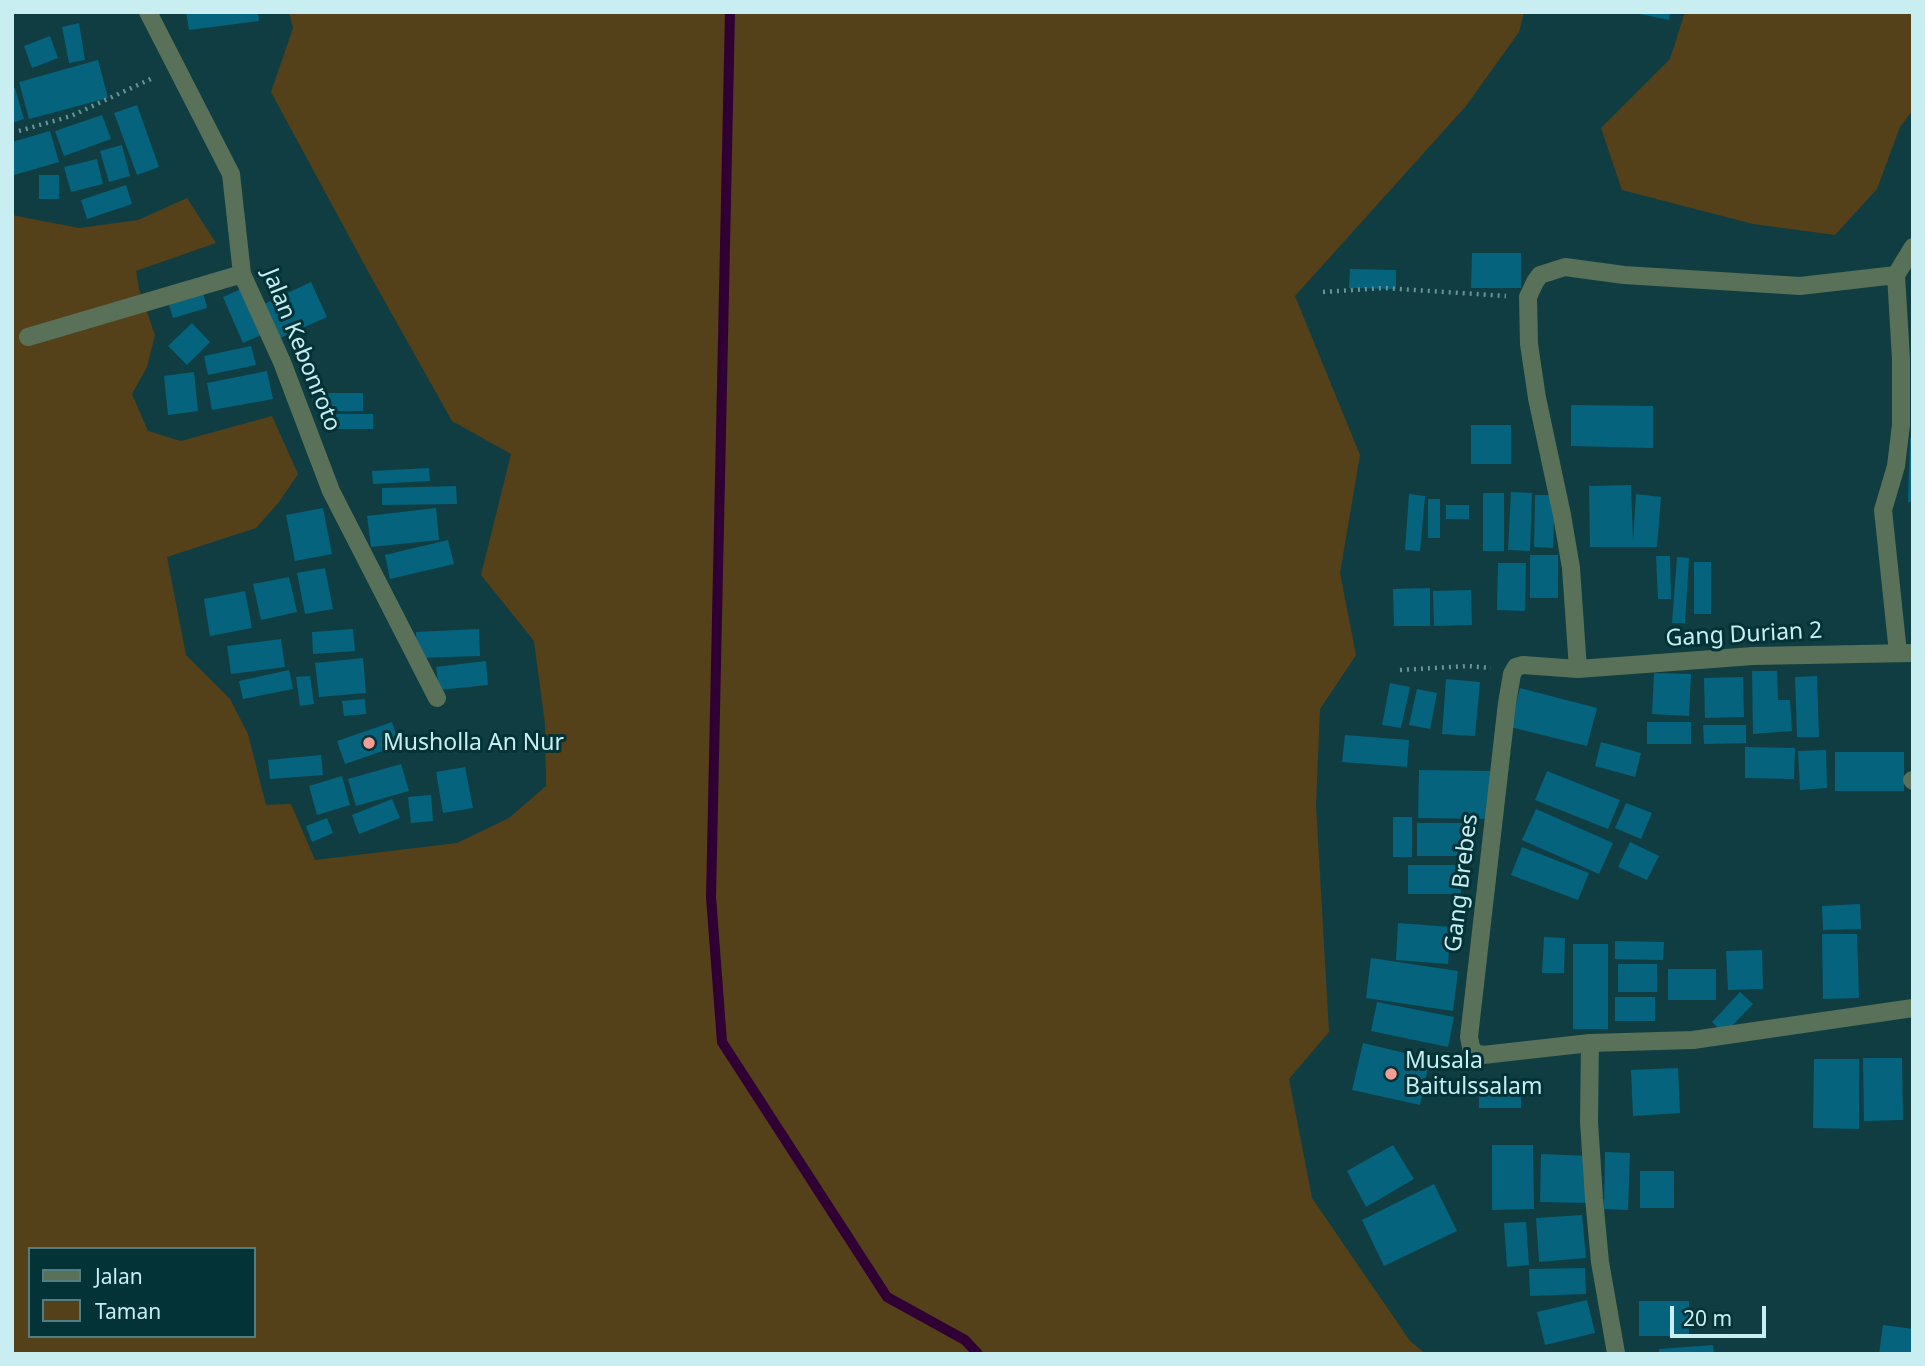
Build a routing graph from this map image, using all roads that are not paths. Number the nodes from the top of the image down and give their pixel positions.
1 (148, 12) edge
2 (1913, 247) edge
3 (242, 274) junction
4 (1896, 275) junction
5 (28, 337) dead end
6 (1905, 653) edge
7 (1578, 669) junction
8 (437, 698) dead end
9 (1913, 1008) edge
10 (1590, 1043) junction
11 (1616, 1353) edge

1 - 3 street, Jalan Kebonroto
2 - 4 street
3 - 5 street
3 - 8 street, Jalan Kebonroto
4 - 6 street
4 - 7 street
6 - 7 street, Gang Durian 2
7 - 10 street, Gang Brebes
9 - 10 street, Gang Brebes
10 - 11 street

